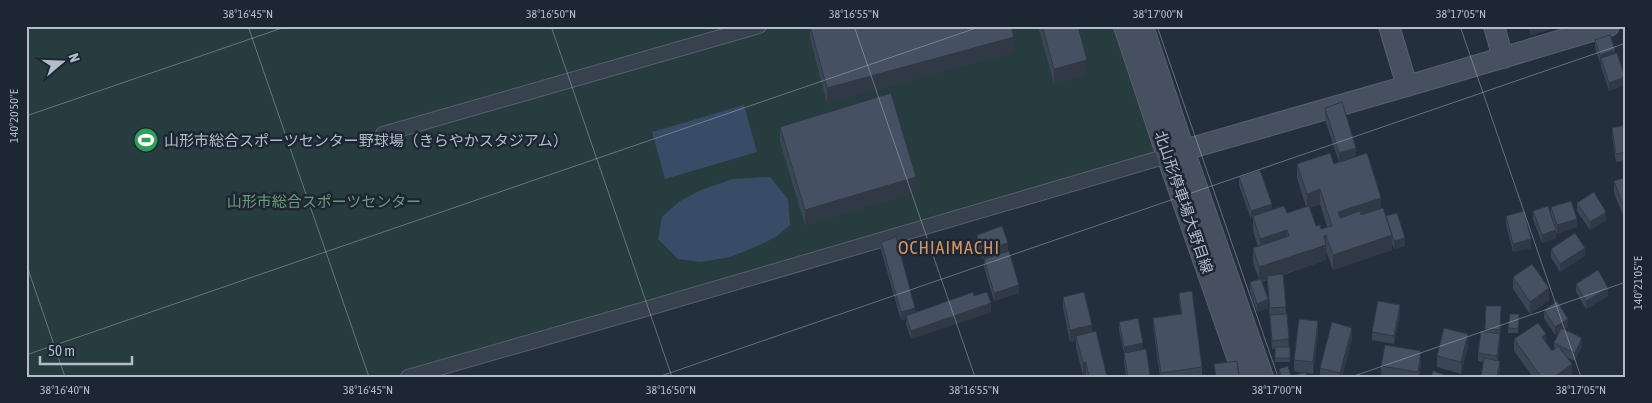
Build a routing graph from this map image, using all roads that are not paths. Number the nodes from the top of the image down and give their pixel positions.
1 (759, 26) edge
2 (1124, 26) edge
3 (1143, 26) edge
4 (1389, 26) edge
5 (1494, 26) edge
6 (1609, 26) edge
7 (1503, 58) junction
8 (1407, 86) junction
9 (383, 134) dead end
10 (1176, 153) junction
11 (408, 377) edge
12 (1244, 377) edge
13 (1263, 377) edge

1 - 9 street
2 - 10 main road, 北山形停車場大野目線
3 - 10 main road, 北山形停車場大野目線
4 - 8 main road
5 - 7 main road
6 - 7 main road
7 - 8 main road
8 - 10 main road
10 - 11 street
10 - 12 main road, 北山形停車場大野目線
10 - 13 main road, 北山形停車場大野目線

